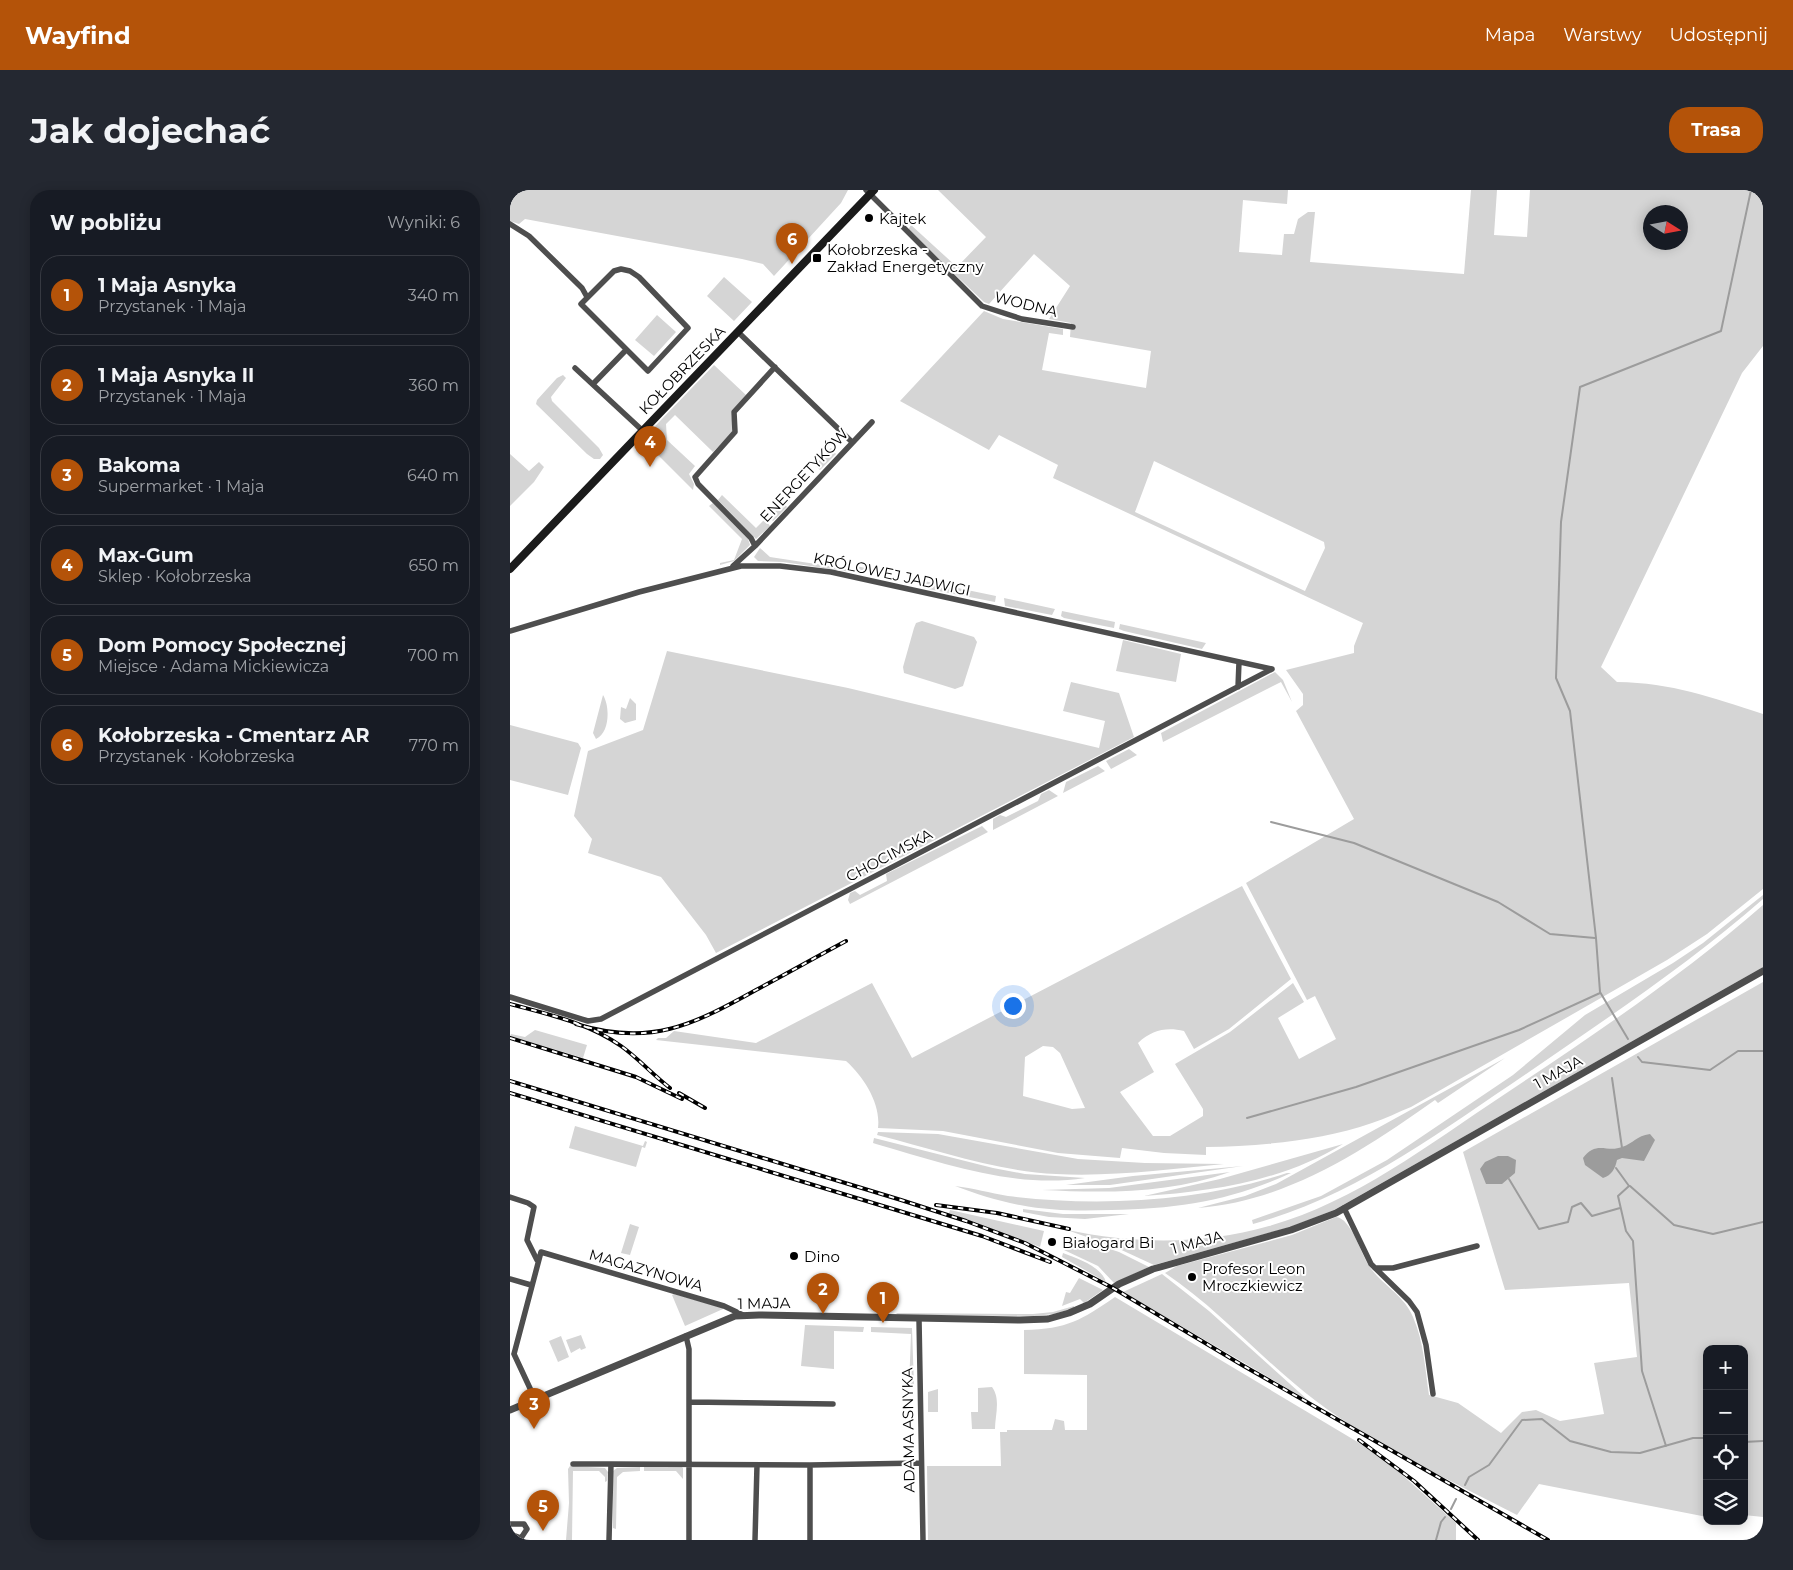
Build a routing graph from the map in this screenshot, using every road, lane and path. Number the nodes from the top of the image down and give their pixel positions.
1 (870, 191) edge
2 (510, 224) edge
3 (587, 297) junction
4 (1073, 328) dead end
5 (738, 332) junction
6 (626, 350) junction
7 (575, 368) dead end
8 (775, 368) junction
9 (594, 384) junction
10 (872, 422) dead end
11 (643, 431) junction
12 (852, 442) junction
13 (755, 546) junction
14 (750, 551) junction
15 (752, 565) junction
16 (730, 568) junction
17 (510, 569) edge
18 (510, 631) edge
19 (1239, 662) junction
20 (1272, 669) joint
21 (1238, 687) junction
22 (1763, 971) edge
23 (510, 998) edge
24 (510, 1197) edge
25 (1344, 1208) junction
26 (1477, 1246) dead end
27 (537, 1260) junction
28 (1375, 1268) junction
29 (510, 1279) edge
30 (531, 1285) junction
31 (743, 1315) junction
32 (920, 1319) junction
33 (686, 1336) junction
34 (512, 1354) edge
35 (1433, 1394) dead end
36 (535, 1399) junction
37 (689, 1402) junction
38 (833, 1404) dead end
39 (510, 1410) edge
40 (920, 1463) junction
41 (573, 1464) dead end
42 (611, 1464) junction
43 (689, 1464) junction
44 (756, 1465) junction
45 (810, 1465) junction
46 (510, 1524) edge
47 (510, 1534) edge
48 (609, 1540) edge
49 (689, 1540) edge
50 (755, 1540) edge
51 (810, 1540) edge
52 (923, 1540) edge

1 - 4 street, WODNA
1 - 5 main road, KOŁOBRZESKA
2 - 3 street
3 - 6 street
3 - 6 street
5 - 8 street
5 - 11 main road, KOŁOBRZESKA
6 - 9 street
7 - 9 street
8 - 12 street
8 - 13 street, ENERGETYKÓW
9 - 11 street
10 - 12 street, ENERGETYKÓW
11 - 17 main road, KOŁOBRZESKA
12 - 13 street, ENERGETYKÓW
13 - 14 street, ENERGETYKÓW
14 - 15 street
14 - 16 street, ENERGETYKÓW
15 - 16 street, KRÓLOWEJ JADWIGI
15 - 19 street, KRÓLOWEJ JADWIGI
16 - 18 street, KRÓLOWEJ JADWIGI
19 - 20 street, KRÓLOWEJ JADWIGI
19 - 21 street
20 - 21 street, CHOCIMSKA
21 - 23 street, CHOCIMSKA
22 - 25 street, 1 MAJA
24 - 27 street
25 - 28 street
25 - 32 street, 1 MAJA
26 - 28 street
27 - 30 street
27 - 31 street, MAGAZYNOWA
28 - 35 street
29 - 30 street
30 - 34 street
31 - 32 street, 1 MAJA
31 - 33 street, 1 MAJA
32 - 40 street, ADAMA ASNYKA
33 - 36 street, 1 MAJA
33 - 37 street
34 - 36 street
36 - 39 street, 1 MAJA
37 - 38 street
37 - 43 street
40 - 45 street
40 - 52 street, ADAMA ASNYKA
41 - 42 street
42 - 43 street
42 - 48 street
43 - 44 street
43 - 49 street
44 - 45 street
44 - 50 street
45 - 51 street
46 - 47 street

